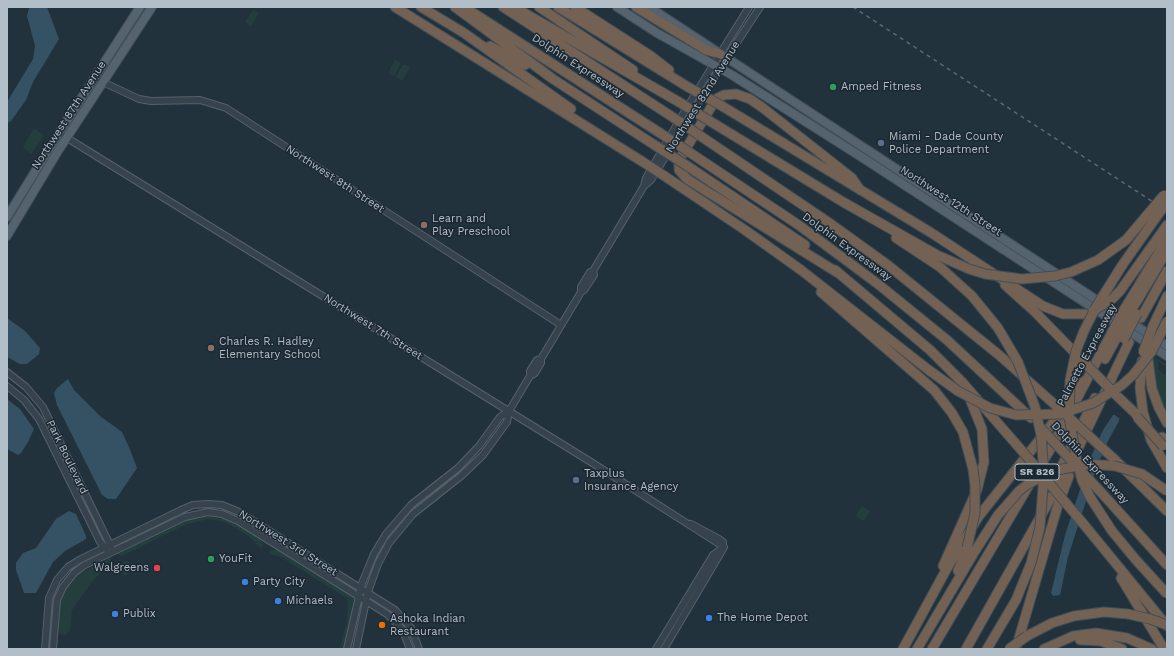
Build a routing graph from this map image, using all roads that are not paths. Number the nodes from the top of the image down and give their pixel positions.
1 (140, 7) edge
2 (152, 7) edge
3 (395, 7) edge
4 (421, 7) edge
5 (455, 7) edge
6 (464, 7) edge
7 (503, 7) edge
8 (514, 7) edge
9 (539, 7) edge
10 (558, 7) edge
11 (575, 7) edge
12 (617, 7) edge
13 (636, 7) edge
14 (649, 7) edge
15 (749, 7) edge
16 (760, 7) edge
17 (464, 33) junction
18 (723, 56) junction
19 (716, 67) junction
20 (94, 78) junction
21 (553, 79) junction
22 (103, 82) junction
23 (688, 87) junction
24 (663, 93) junction
25 (59, 133) junction
26 (603, 135) junction
27 (67, 138) junction
28 (860, 190) junction
29 (1166, 196) edge
30 (843, 202) junction
31 (7, 217) edge
32 (1167, 225) edge
33 (7, 236) edge
34 (1167, 238) edge
35 (1167, 251) edge
36 (775, 252) junction
37 (1167, 260) edge
38 (979, 264) junction
39 (1167, 271) edge
40 (838, 273) junction
41 (1167, 296) edge
42 (1134, 313) junction
43 (1167, 321) edge
44 (560, 325) junction
45 (1120, 337) junction
46 (1167, 346) edge
47 (1145, 352) junction
48 (1167, 356) edge
49 (7, 372) edge
50 (1089, 378) junction
51 (22, 383) junction
52 (963, 383) junction
53 (7, 386) edge
54 (14, 391) junction
55 (509, 411) junction
56 (1167, 423) edge
57 (1165, 443) edge
58 (1074, 457) junction
59 (68, 458) junction
60 (60, 461) junction
61 (1167, 468) edge
62 (1167, 491) edge
63 (1167, 511) edge
64 (686, 522) junction
65 (711, 536) junction
66 (1031, 536) junction
67 (110, 544) junction
68 (724, 547) junction
69 (103, 548) junction
70 (971, 550) junction
71 (112, 552) junction
72 (713, 555) junction
73 (1114, 562) junction
74 (983, 564) junction
75 (1167, 565) edge
76 (361, 588) junction
77 (368, 592) junction
78 (1167, 594) edge
79 (359, 596) junction
80 (366, 600) junction
81 (380, 609) junction
82 (921, 614) junction
83 (364, 615) junction
84 (1167, 625) edge
85 (905, 646) edge
86 (45, 649) edge
87 (53, 649) edge
88 (348, 649) edge
89 (356, 649) edge
90 (410, 649) edge
91 (419, 649) edge
92 (656, 649) edge
93 (664, 649) edge
94 (917, 649) edge
95 (932, 649) edge
96 (966, 649) edge
97 (987, 649) edge
98 (1009, 649) edge
99 (1016, 649) edge
100 (1044, 649) edge
101 (1122, 649) edge
102 (1152, 649) edge
103 (1164, 649) edge

1 - 20 main road, Northwest 87th Avenue
2 - 22 main road, Northwest 87th Avenue
3 - 26 highway
4 - 17 highway
5 - 21 highway
6 - 75 highway, Dolphin Expressway, bridge
7 - 63 highway, Dolphin Expressway, bridge
8 - 24 highway
9 - 24 highway
10 - 23 highway
11 - 23 highway
12 - 19 main road, Northwest 12th Street
13 - 18 highway
14 - 18 main road, Northwest 12th Street
15 - 18 street, Northwest 82nd Avenue
16 - 18 street, Northwest 82nd Avenue
17 - 21 highway
17 - 26 highway
18 - 19 street, Northwest 82nd Avenue
18 - 46 main road, Northwest 12th Street
19 - 44 street, Northwest 82nd Avenue
19 - 48 main road, Northwest 12th Street
20 - 22 street, Northwest 8th Street
20 - 25 main road, Northwest 87th Avenue
21 - 40 highway, bridge
22 - 27 main road, Northwest 87th Avenue
22 - 44 street, Northwest 8th Street
23 - 28 highway, bridge
24 - 30 highway, bridge
25 - 27 street, Northwest 7th Street
25 - 31 main road, Northwest 87th Avenue
26 - 36 highway, bridge
27 - 33 main road, Northwest 87th Avenue
27 - 55 street, Northwest 7th Street
28 - 38 highway
28 - 40 highway
29 - 30 highway, bridge
29 - 78 highway, bridge
30 - 97 highway, bridge
32 - 38 highway, bridge
34 - 42 highway, Palmetto Expressway / SR 826
35 - 42 highway
36 - 43 highway, bridge
36 - 70 highway, bridge
37 - 42 highway
38 - 57 highway, bridge
39 - 42 highway, Palmetto Expressway / SR 826
40 - 52 highway
41 - 47 highway, bridge
42 - 45 highway, Palmetto Expressway / SR 826, bridge
42 - 45 highway, Palmetto Expressway / SR 826
44 - 55 street, Northwest 82nd Avenue
45 - 50 highway, Palmetto Expressway / SR 826
45 - 58 highway, Palmetto Expressway / SR 826
45 - 66 highway
45 - 74 highway
47 - 56 highway
47 - 61 highway
49 - 51 street, Park Boulevard
50 - 74 highway, Palmetto Expressway / SR 826
50 - 82 highway
51 - 54 street
51 - 59 street, Park Boulevard
52 - 73 highway, bridge
52 - 82 highway
53 - 54 street, Park Boulevard
54 - 60 street, Park Boulevard
55 - 64 street, Northwest 7th Street
55 - 76 street, Northwest 82nd Avenue
55 - 77 street, Northwest 82nd Avenue
58 - 66 highway, Palmetto Expressway / SR 826
58 - 99 highway
59 - 60 street
59 - 67 street, Park Boulevard
60 - 69 street, Park Boulevard
62 - 70 highway, bridge
64 - 65 street, Northwest 7th Street
64 - 65 street, Northwest 7th Street
65 - 68 street, Northwest 7th Street
65 - 68 street, Northwest 7th Street
65 - 72 street
66 - 96 highway, Palmetto Expressway / SR 826
67 - 69 street, Northwest 3rd Street
67 - 71 street, Park Boulevard
67 - 76 street, Northwest 3rd Street
68 - 72 street
68 - 93 street
69 - 71 street
69 - 86 street, Northwest 3rd Street
70 - 94 highway
71 - 79 street, Northwest 3rd Street
71 - 87 street
72 - 92 street
73 - 84 highway
73 - 103 highway
74 - 95 highway, Palmetto Expressway / SR 826
76 - 77 street, Northwest 3rd Street
76 - 79 street, Northwest 82nd Avenue
77 - 80 street, Northwest 82nd Avenue
77 - 91 street, Northwest 3rd Street
79 - 80 street, Northwest 3rd Street
79 - 88 street, Northwest 82nd Avenue
80 - 81 street, Northwest 3rd Street
80 - 83 street, Northwest 82nd Avenue
81 - 83 street
81 - 90 street, Northwest 3rd Street
82 - 85 highway
83 - 89 street, Northwest 82nd Avenue
84 - 98 highway, bridge
100 - 101 highway
100 - 102 highway

